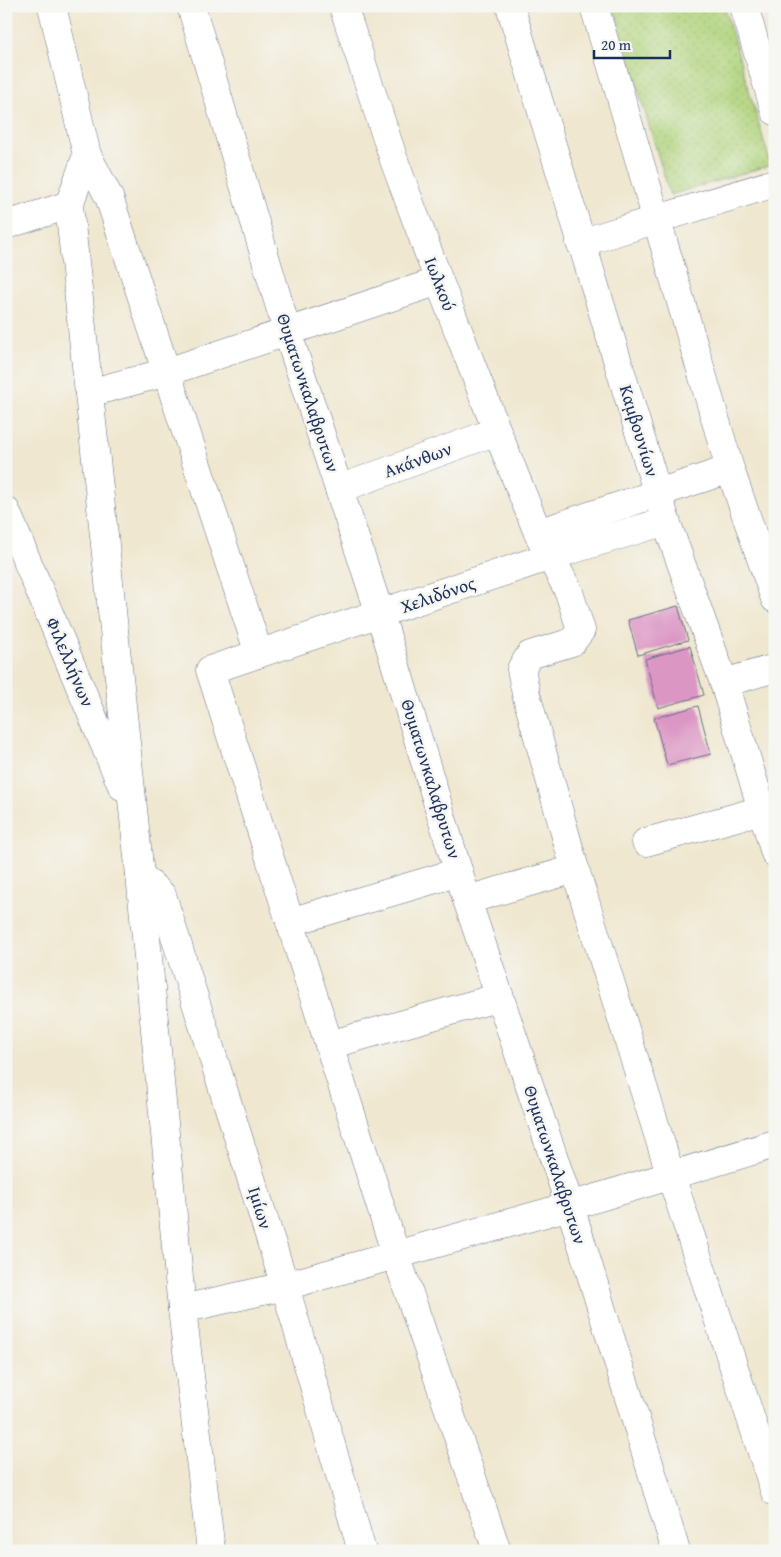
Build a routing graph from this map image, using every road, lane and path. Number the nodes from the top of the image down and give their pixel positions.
1 (52, 6) edge
2 (191, 6) edge
3 (343, 6) edge
4 (510, 6) edge
5 (594, 6) edge
6 (744, 6) edge
7 (765, 42) edge
8 (775, 112) edge
9 (86, 155) junction
10 (775, 183) edge
11 (69, 205) junction
12 (656, 220) junction
13 (6, 225) edge
14 (580, 243) junction
15 (439, 281) junction
16 (287, 331) junction
17 (167, 372) junction
18 (89, 393) junction
19 (497, 431) junction
20 (730, 469) junction
21 (339, 489) junction
22 (658, 493) junction
23 (6, 511) edge
24 (666, 521) junction
25 (545, 545) junction
26 (775, 598) edge
27 (380, 614) junction
28 (259, 654) junction
29 (775, 668) edge
30 (724, 683) junction
31 (762, 810) junction
32 (134, 812) junction
33 (646, 842) dead end
34 (775, 853) edge
35 (575, 868) junction
36 (459, 872) junction
37 (140, 875) junction
38 (467, 900) junction
39 (290, 922) junction
40 (500, 997) junction
41 (329, 1045) junction
42 (775, 1144) edge
43 (671, 1176) junction
44 (570, 1206) junction
45 (396, 1254) junction
46 (285, 1286) junction
47 (182, 1308) junction
48 (775, 1492) edge
49 (211, 1551) edge
50 (362, 1551) edge
51 (498, 1551) edge
52 (676, 1551) edge

1 - 9 street
2 - 16 street, Θυματωνκαλαβρυτων
3 - 15 street, Ιωλκού
4 - 14 street, Καμβουνίων
5 - 12 street
6 - 7 street
7 - 8 street
9 - 11 street
9 - 17 street
10 - 12 street
11 - 13 street
11 - 18 street
12 - 14 street
12 - 20 street
14 - 22 street, Καμβουνίων
15 - 16 street
15 - 19 street, Ιωλκού
16 - 17 street
16 - 21 street, Θυματωνκαλαβρυτων
17 - 18 street
17 - 28 street
18 - 32 street
19 - 21 street, Ακάνθων
19 - 25 street, Ιωλκού
20 - 22 street
20 - 26 street
21 - 27 street, Θυματωνκαλαβρυτων
22 - 24 street, Καμβουνίων
22 - 25 street
23 - 32 street, Φιλελλήνων
24 - 25 street, Χελιδόνος
24 - 30 street, Καμβουνίων
25 - 27 street, Χελιδόνος
25 - 35 street, Ιωλκού
27 - 28 street, Χελιδόνος
27 - 36 street, Θυματωνκαλαβρυτων
28 - 39 street, Χελιδόνος
29 - 30 street
30 - 31 street, Καμβουνίων
31 - 33 street
31 - 34 street, Καμβουνίων
32 - 37 street
35 - 38 street
35 - 43 street
36 - 38 street, Θυματωνκαλαβρυτων
36 - 39 street
37 - 46 street, Ιμίων
37 - 47 street
38 - 40 street, Θυματωνκαλαβρυτων
39 - 41 street
40 - 41 street
40 - 44 street, Θυματωνκαλαβρυτων
41 - 45 street
42 - 43 street
43 - 44 street
43 - 48 street
44 - 45 street
44 - 52 street, Θυματωνκαλαβρυτων
45 - 46 street
45 - 51 street
46 - 47 street
46 - 50 street, Ιμίων
47 - 49 street

